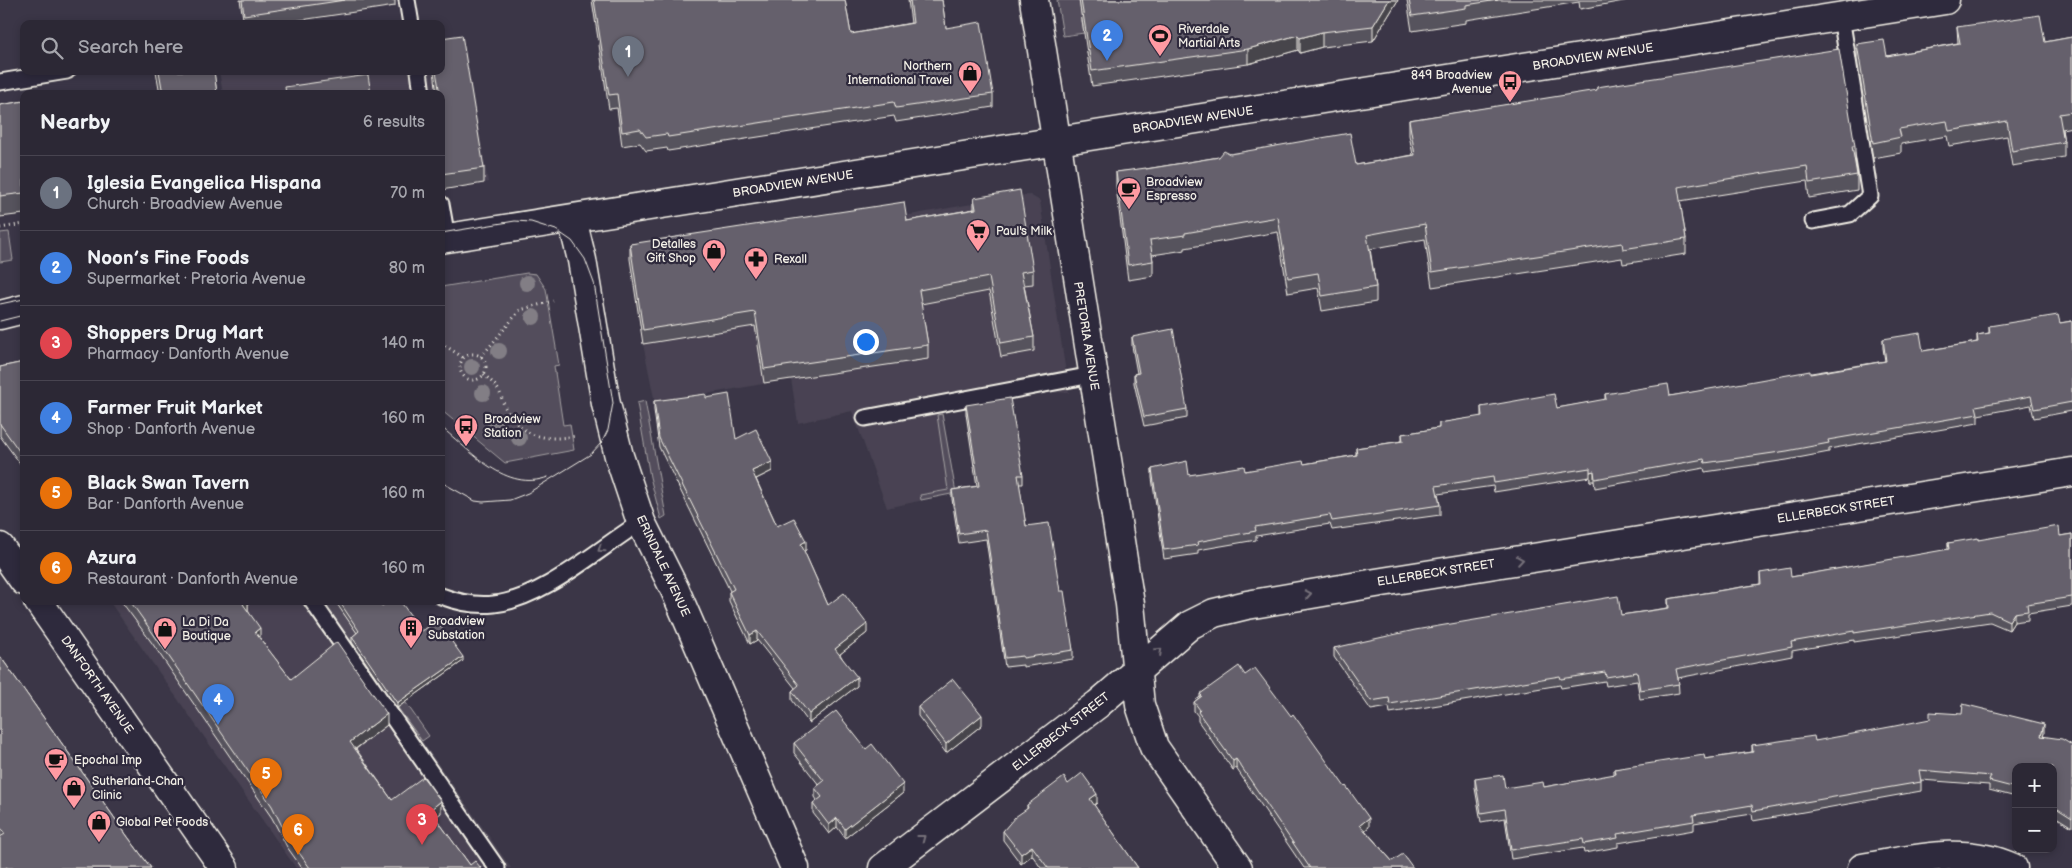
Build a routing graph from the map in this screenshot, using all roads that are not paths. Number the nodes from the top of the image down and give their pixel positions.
1 (407, 0) edge
2 (1034, 0) edge
3 (1945, 0) edge
4 (1841, 17) junction
5 (410, 20) edge
6 (43, 75) edge
7 (420, 75) edge
8 (0, 82) edge
9 (421, 90) edge
10 (1056, 142) junction
11 (572, 219) junction
12 (1813, 221) dead end
13 (445, 239) edge
14 (20, 310) edge
15 (0, 314) edge
16 (1092, 375) junction
17 (865, 418) dead end
18 (2072, 472) edge
19 (641, 522) junction
20 (0, 546) edge
21 (20, 575) edge
22 (445, 597) edge
23 (41, 605) edge
24 (315, 605) edge
25 (1136, 672) junction
26 (224, 868) edge
27 (497, 868) edge
28 (795, 868) edge
29 (883, 868) edge
30 (1238, 868) edge
31 (1862, 868) edge
32 (2013, 868) edge

1 - 5 lane
2 - 10 street, PRETORIA AVENUE
3 - 4 street, BROADVIEW AVENUE
4 - 10 street, BROADVIEW AVENUE
4 - 12 lane
6 - 8 lane
7 - 9 lane
10 - 11 street, BROADVIEW AVENUE
10 - 16 street, PRETORIA AVENUE
11 - 13 street, BROADVIEW AVENUE
11 - 19 street, ERINDALE AVENUE
14 - 15 street
16 - 17 lane
16 - 25 street, PRETORIA AVENUE
25 -> 18 street, ELLERBECK STREET
19 -> 22 lane
19 - 28 street, ERINDALE AVENUE
20 - 21 street
23 - 26 street, DANFORTH AVENUE
24 - 27 lane
29 -> 25 street, ELLERBECK STREET
25 - 30 street, PRETORIA AVENUE
31 - 32 street

